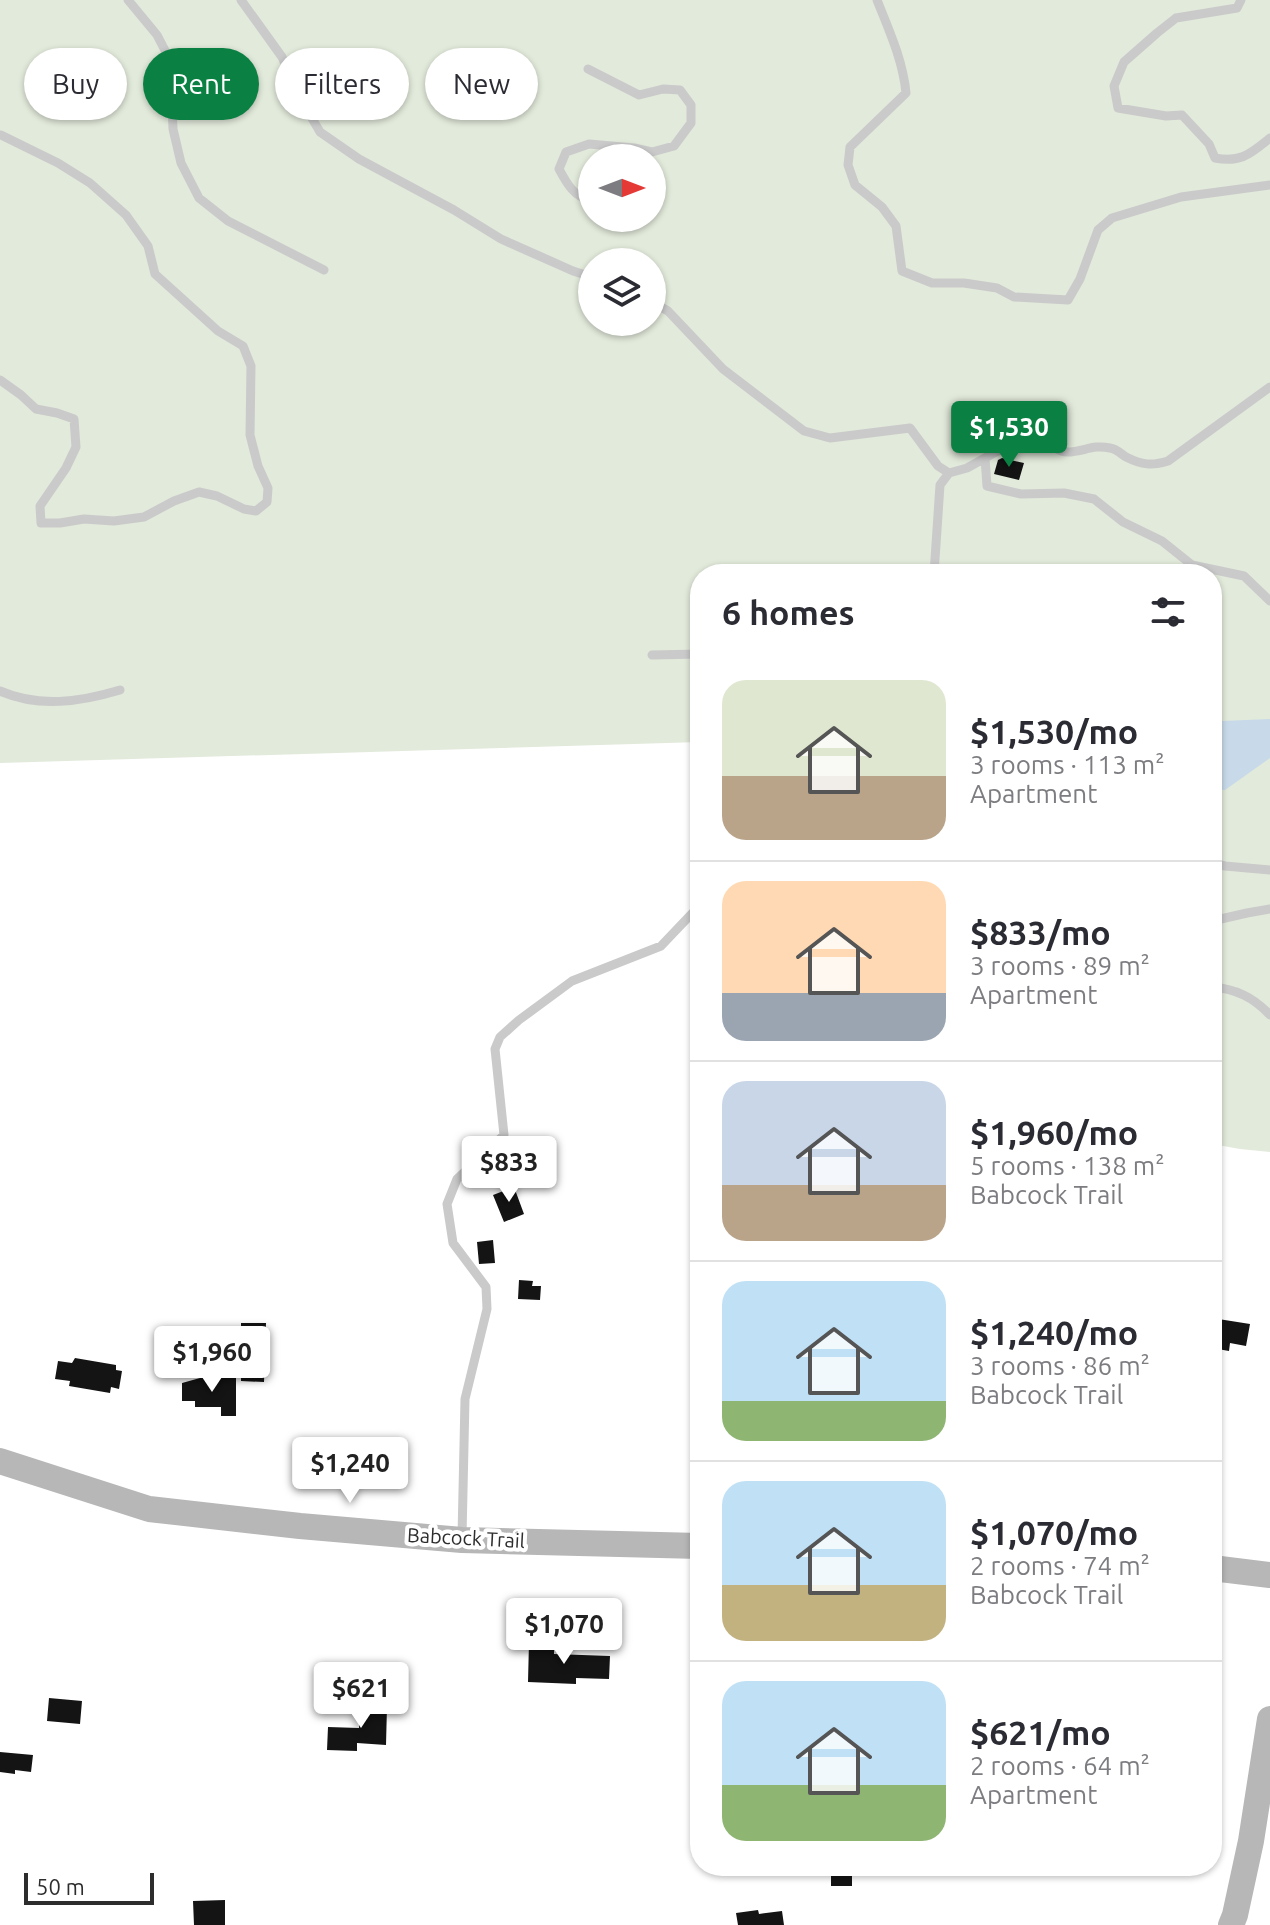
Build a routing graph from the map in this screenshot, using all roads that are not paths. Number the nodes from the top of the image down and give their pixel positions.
1 (128, 0) edge
2 (241, 0) edge
3 (877, 0) edge
4 (1241, 0) edge
5 (588, 69) dead end
6 (1, 135) edge
7 (1270, 138) edge
8 (578, 148) edge
9 (666, 148) edge
10 (1270, 185) edge
11 (578, 194) edge
12 (324, 270) dead end
13 (578, 273) edge
14 (666, 310) edge
15 (0, 380) edge
16 (1270, 387) edge
17 (985, 458) junction
18 (949, 473) junction
19 (935, 564) edge
20 (1191, 564) edge
21 (1222, 571) edge
22 (1270, 601) edge
23 (690, 654) edge
24 (652, 655) dead end
25 (120, 690) dead end
26 (0, 691) edge
27 (1222, 865) edge
28 (1270, 870) edge
29 (1270, 909) edge
30 (690, 916) edge
31 (1222, 919) edge
32 (1222, 989) edge
33 (1270, 1015) edge
34 (0, 1461) edge
35 (462, 1540) junction
36 (690, 1546) edge
37 (1222, 1569) edge
38 (1270, 1575) edge
39 (1270, 1719) edge
40 (1231, 1925) edge

1 - 12 lane
2 - 13 lane
3 - 10 lane
4 - 7 lane
5 - 9 lane
6 - 15 lane
8 - 11 lane
14 - 18 lane
16 - 17 lane
17 - 18 lane
17 - 20 lane
18 - 19 lane
21 - 22 lane
23 - 24 lane
25 - 26 lane
27 - 28 lane
29 - 31 lane
30 - 35 lane
32 - 33 lane
34 - 35 street, Babcock Trail
35 - 36 street, Babcock Trail
37 - 38 street
39 - 40 street

